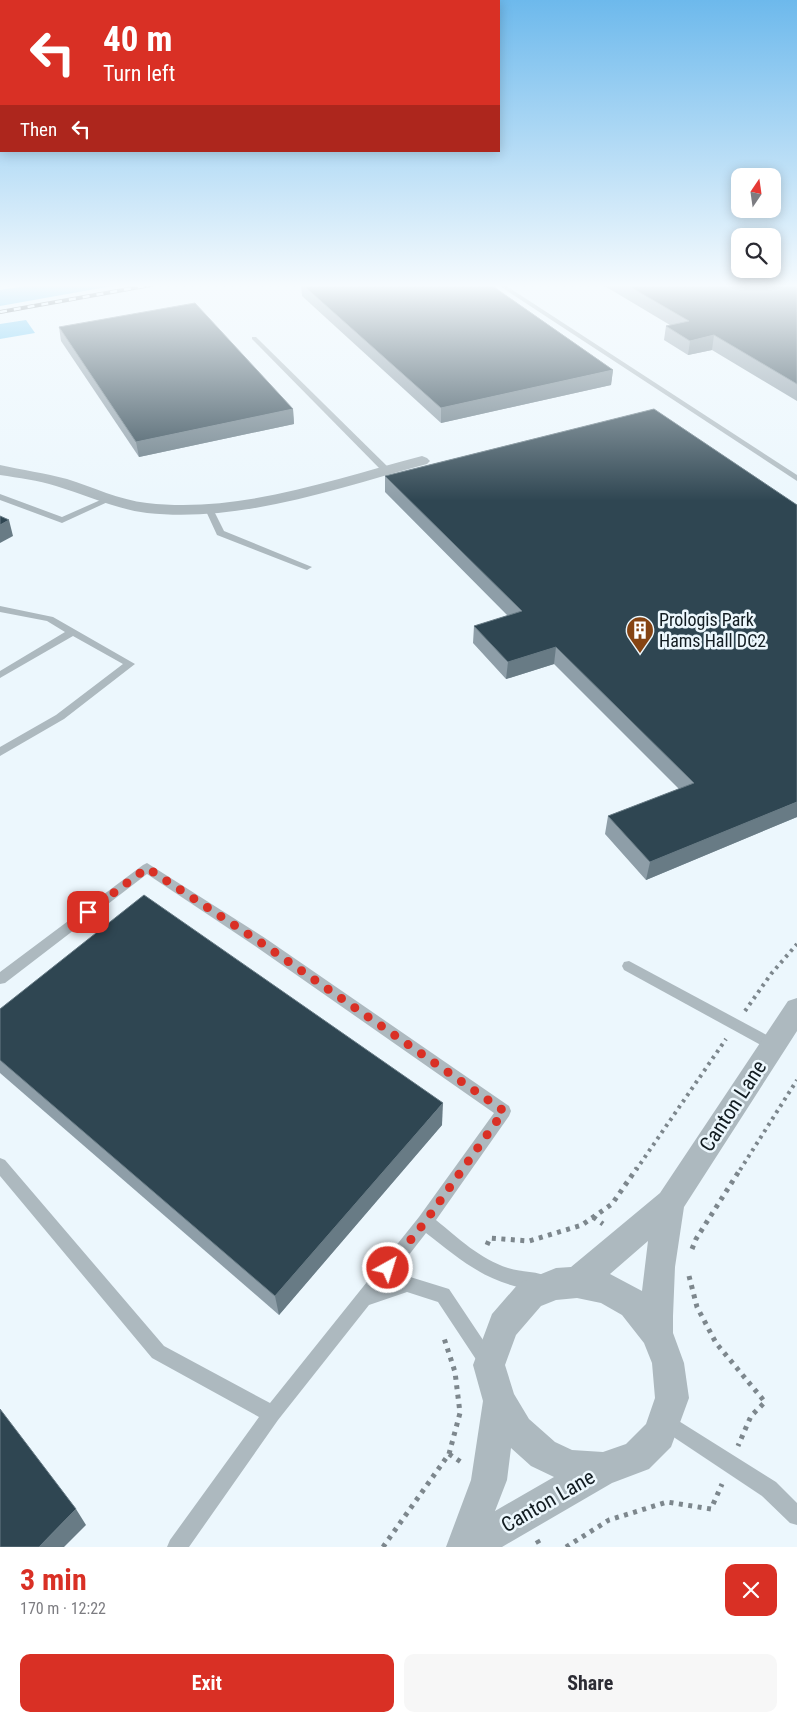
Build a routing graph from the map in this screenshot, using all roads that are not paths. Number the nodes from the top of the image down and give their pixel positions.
1 (273, 357) edge
2 (611, 357) edge
3 (422, 461) dead end
4 (0, 470) edge
5 (386, 470) junction
6 (797, 479) edge
7 (0, 497) edge
8 (108, 500) junction
9 (210, 509) junction
10 (307, 567) dead end
11 (0, 609) edge
12 (72, 632) junction
13 (0, 675) edge
14 (0, 752) edge
15 (629, 966) dead end
16 (0, 979) edge
17 (797, 1009) edge
18 (773, 1045) junction
19 (0, 1165) edge
20 (670, 1203) junction
21 (425, 1222) junction
22 (566, 1283) junction
23 (364, 1299) junction
24 (657, 1333) junction
25 (489, 1365) junction
26 (500, 1401) junction
27 (272, 1414) junction
28 (664, 1421) junction
29 (604, 1469) junction
30 (797, 1516) edge
31 (177, 1547) edge
32 (466, 1547) edge

1 - 5 lane
2 - 6 lane
3 - 5 street
4 - 8 street
5 - 9 street
7 - 8 lane
8 - 9 street
9 - 10 lane
11 - 12 lane
12 - 13 lane
12 - 14 lane
15 - 18 lane
16 - 21 lane
17 - 18 street, Canton Lane
18 - 20 street, Canton Lane
19 - 27 lane
20 - 22 street, Canton Lane
20 - 24 street, Canton Lane
21 - 22 lane
21 - 23 lane
22 - 24 street
22 - 25 street
23 - 25 lane
23 - 27 lane
24 - 28 street, Canton Lane
25 - 26 street
26 - 29 street
26 - 32 street, Canton Lane
27 - 31 lane
28 - 29 street, Canton Lane
28 - 30 lane
29 - 32 street, Canton Lane

